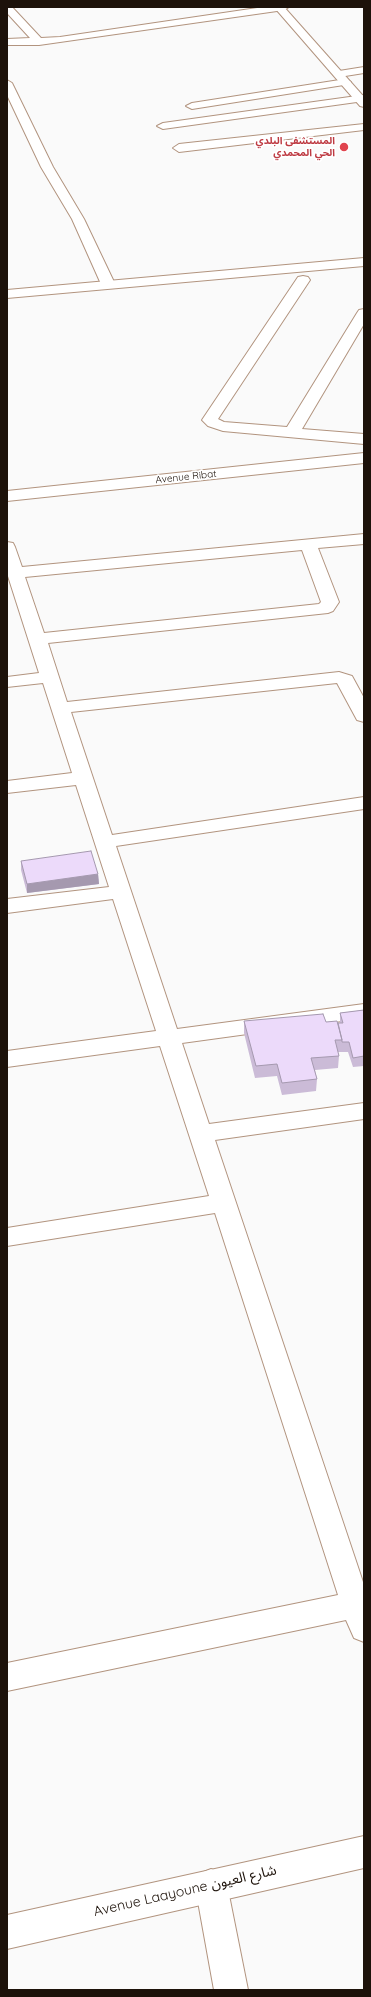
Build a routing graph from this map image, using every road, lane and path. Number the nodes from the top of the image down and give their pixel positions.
1 (7, 7) edge
2 (281, 7) edge
3 (7, 42) edge
4 (39, 42) junction
5 (364, 70) edge
6 (343, 78) junction
7 (7, 83) edge
8 (234, 99) junction
9 (363, 100) edge
10 (298, 107) junction
11 (248, 114) junction
12 (204, 120) junction
13 (163, 126) dead end
14 (364, 126) edge
15 (320, 132) junction
16 (269, 137) junction
17 (222, 143) junction
18 (179, 148) dead end
19 (364, 262) edge
20 (349, 277) dead end
21 (303, 280) junction
22 (108, 284) junction
23 (7, 294) edge
24 (7, 306) edge
25 (364, 313) edge
26 (292, 432) junction
27 (364, 439) edge
28 (364, 458) edge
29 (7, 496) edge
30 (364, 539) edge
31 (308, 544) junction
32 (7, 547) edge
33 (16, 573) junction
34 (37, 640) junction
35 (50, 677) junction
36 (7, 682) edge
37 (60, 708) junction
38 (364, 716) edge
39 (83, 778) junction
40 (7, 788) edge
41 (364, 802) edge
42 (104, 842) junction
43 (121, 892) junction
44 (7, 906) edge
45 (364, 1011) edge
46 (168, 1036) junction
47 (7, 1059) edge
48 (364, 1111) edge
49 (200, 1134) junction
50 (224, 1204) junction
51 (7, 1237) edge
52 (361, 1612) edge
53 (7, 1677) edge
54 (364, 1852) edge
55 (211, 1886) junction
56 (7, 1932) edge
57 (231, 1990) edge

1 - 4 street
2 - 4 street
2 - 6 street
3 - 4 street
5 - 6 street
6 - 8 street
6 - 9 street
7 - 22 street
8 - 11 street
8 - 12 street
9 - 10 street
10 - 11 street
10 - 15 street
11 - 12 street
11 - 16 street
12 - 13 street
12 - 17 street
14 - 15 street
15 - 16 street
16 - 17 street
17 - 18 street
19 - 22 street
20 - 21 street
21 - 24 street
21 - 26 street
22 - 23 street
25 - 26 street
26 - 27 street
28 - 29 street, Avenue Ribat
30 - 31 street
31 - 33 street
31 - 34 street
32 - 33 street
33 - 34 street
34 - 35 street
35 - 36 street
35 - 37 street
37 - 38 street
37 - 39 street
39 - 40 street
39 - 42 street
41 - 42 street
42 - 43 street
43 - 44 street
43 - 46 street
45 - 46 street
46 - 47 street
46 - 49 street
48 - 49 street
49 - 50 street
50 - 51 street
50 - 52 street
52 - 53 street
54 - 55 street, Avenue Laayoune شارع العيون
55 - 56 street, Avenue Laayoune شارع العيون
55 - 57 street

